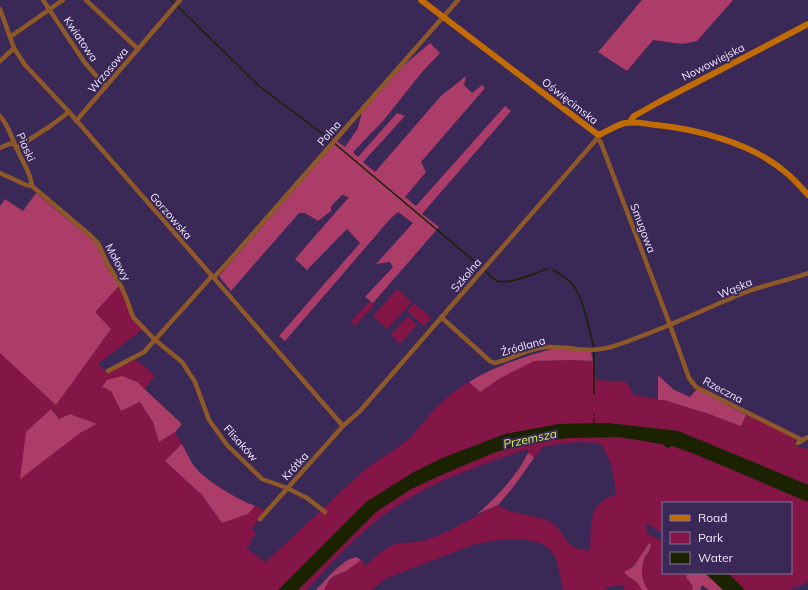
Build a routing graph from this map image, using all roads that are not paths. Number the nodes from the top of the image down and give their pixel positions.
1 (43, 0) edge
2 (63, 0) edge
3 (86, 0) edge
4 (180, 0) edge
5 (421, 0) edge
6 (458, 0) edge
7 (0, 9) edge
8 (50, 10) junction
9 (443, 17) junction
10 (808, 24) edge
11 (10, 36) junction
12 (14, 48) junction
13 (138, 48) junction
14 (0, 61) edge
15 (106, 87) junction
16 (69, 112) junction
17 (0, 116) edge
18 (76, 121) junction
19 (630, 122) junction
20 (599, 136) junction
21 (15, 146) junction
22 (0, 148) edge
23 (0, 173) edge
24 (32, 186) junction
25 (808, 195) edge
26 (808, 273) edge
27 (213, 277) junction
28 (441, 317) junction
29 (670, 325) junction
30 (155, 340) junction
31 (108, 371) dead end
32 (343, 426) junction
33 (808, 437) edge
34 (287, 488) junction
35 (325, 512) dead end
36 (260, 519) dead end

1 - 8 street, Kwiatowa
2 - 8 street
3 - 13 street, Wrzosowa
4 - 13 street
5 - 9 street, Oświęcimska
6 - 9 street, Polna
7 - 11 street, Gorzowska
8 - 11 street
8 - 15 street, Kwiatowa
9 - 20 street, Oświęcimska
9 - 27 street, Polna
10 - 19 street, Nowowiejska
11 - 12 street, Gorzowska
12 - 14 street
12 - 16 street, Gorzowska
13 - 15 street, Wrzosowa
15 - 18 street, Wrzosowa
16 - 18 street, Gorzowska
16 - 21 street
17 - 21 street, Piaski
18 - 27 street, Gorzowska
19 - 20 street, Oświęcimska
19 - 25 street, Oświęcimska
20 - 28 street, Szkolna
20 - 29 street, Smugowa
21 - 22 street
21 - 24 street, Piaski
23 - 24 street
24 - 30 street, Mołowy
26 - 29 street, Wąska
27 - 30 street, Polna
27 - 32 street, Gorzowska
28 - 29 street, Źródlana
28 - 32 street, Szkolna
29 - 33 street, Rzeczna
30 - 31 street, Polna
30 - 34 street, Flisaków
32 - 34 street, Krótka
34 - 35 street, Flisaków
34 - 36 street, Krótka

